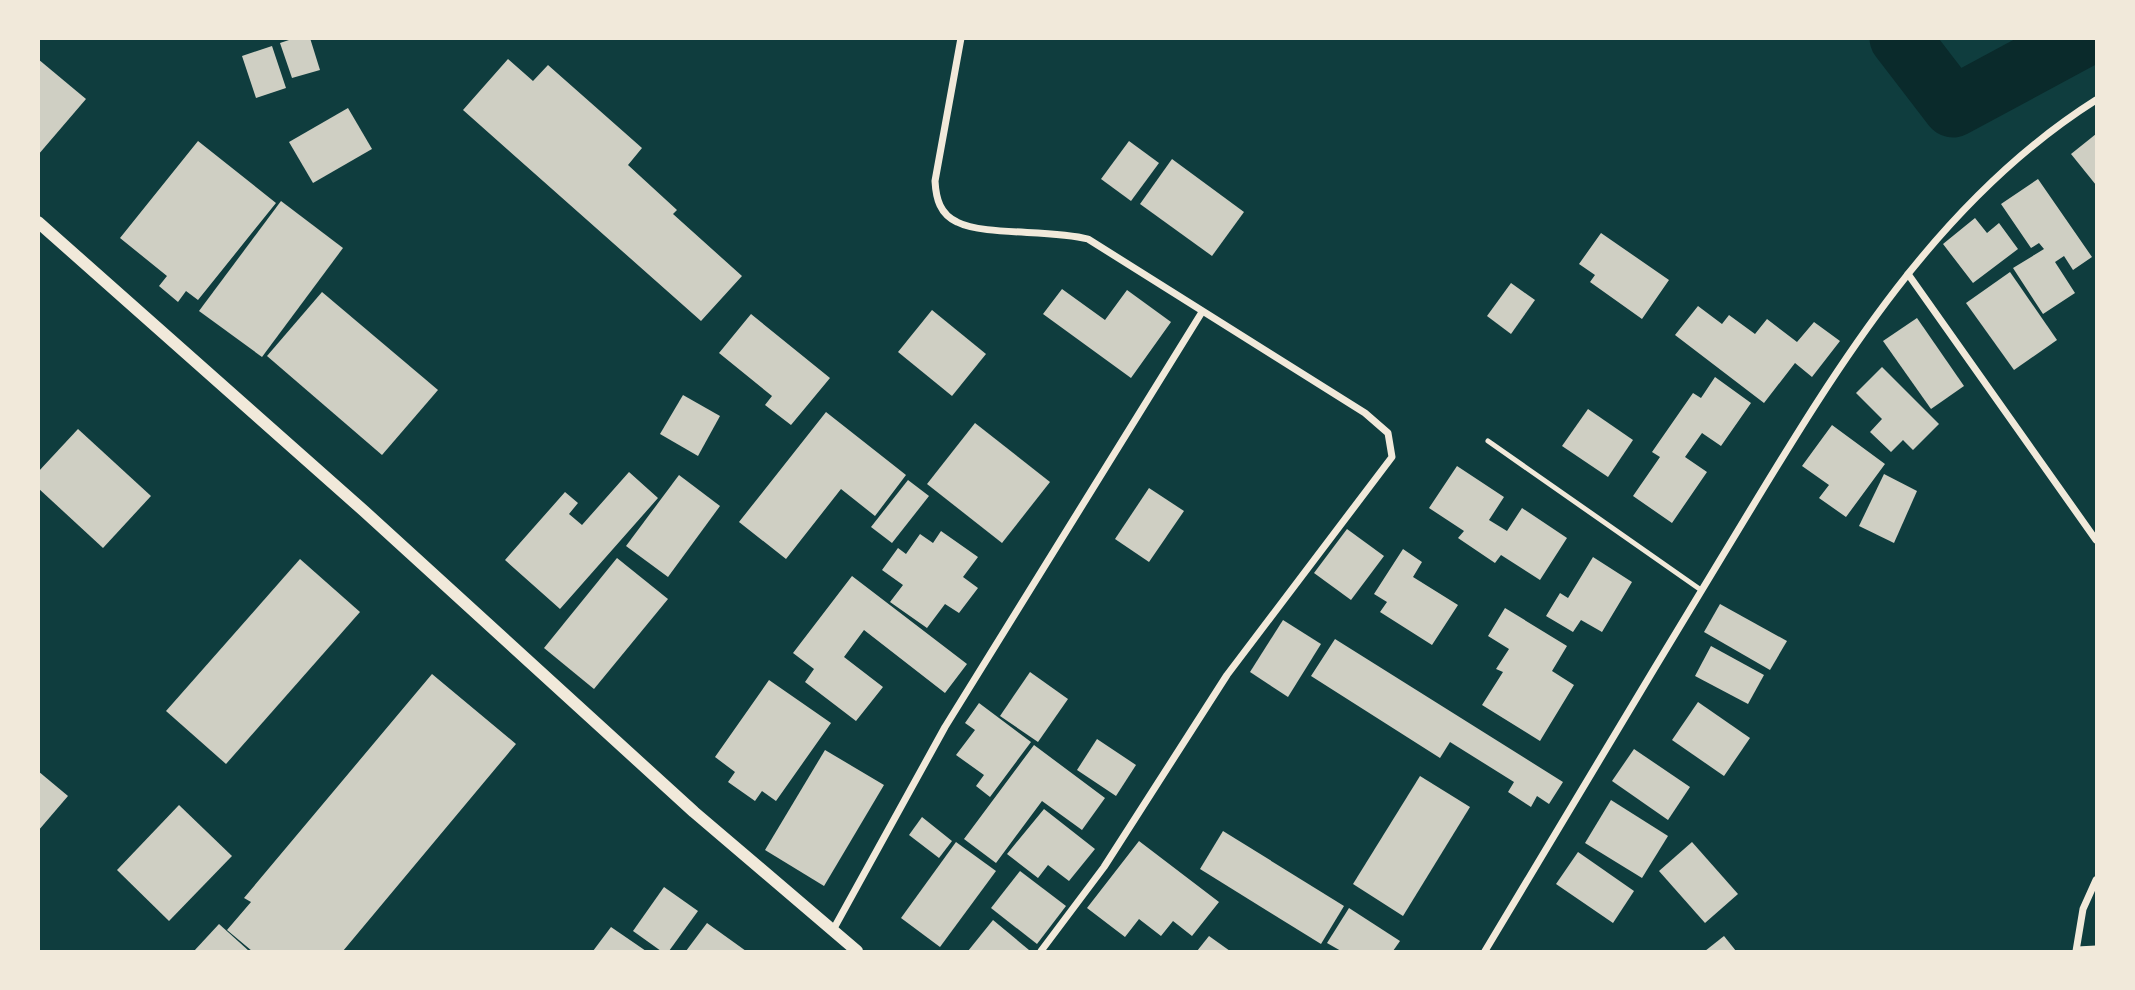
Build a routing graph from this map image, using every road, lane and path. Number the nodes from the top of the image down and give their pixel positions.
1 (961, 38) edge
2 (2096, 100) edge
3 (38, 222) edge
4 (1908, 274) junction
5 (1202, 312) junction
6 (1488, 442) dead end
7 (2096, 540) edge
8 (1701, 590) junction
9 (2096, 880) edge
10 (833, 930) junction
11 (2096, 949) edge
12 (858, 951) edge
13 (1041, 951) edge
14 (1485, 951) edge
15 (2077, 951) edge

1 - 5 street
2 - 4 street
3 - 10 street
4 - 7 street
4 - 8 street
5 - 10 street
5 - 13 street
6 - 8 lane
8 - 14 street
9 - 15 street
10 - 12 street
11 - 15 street

